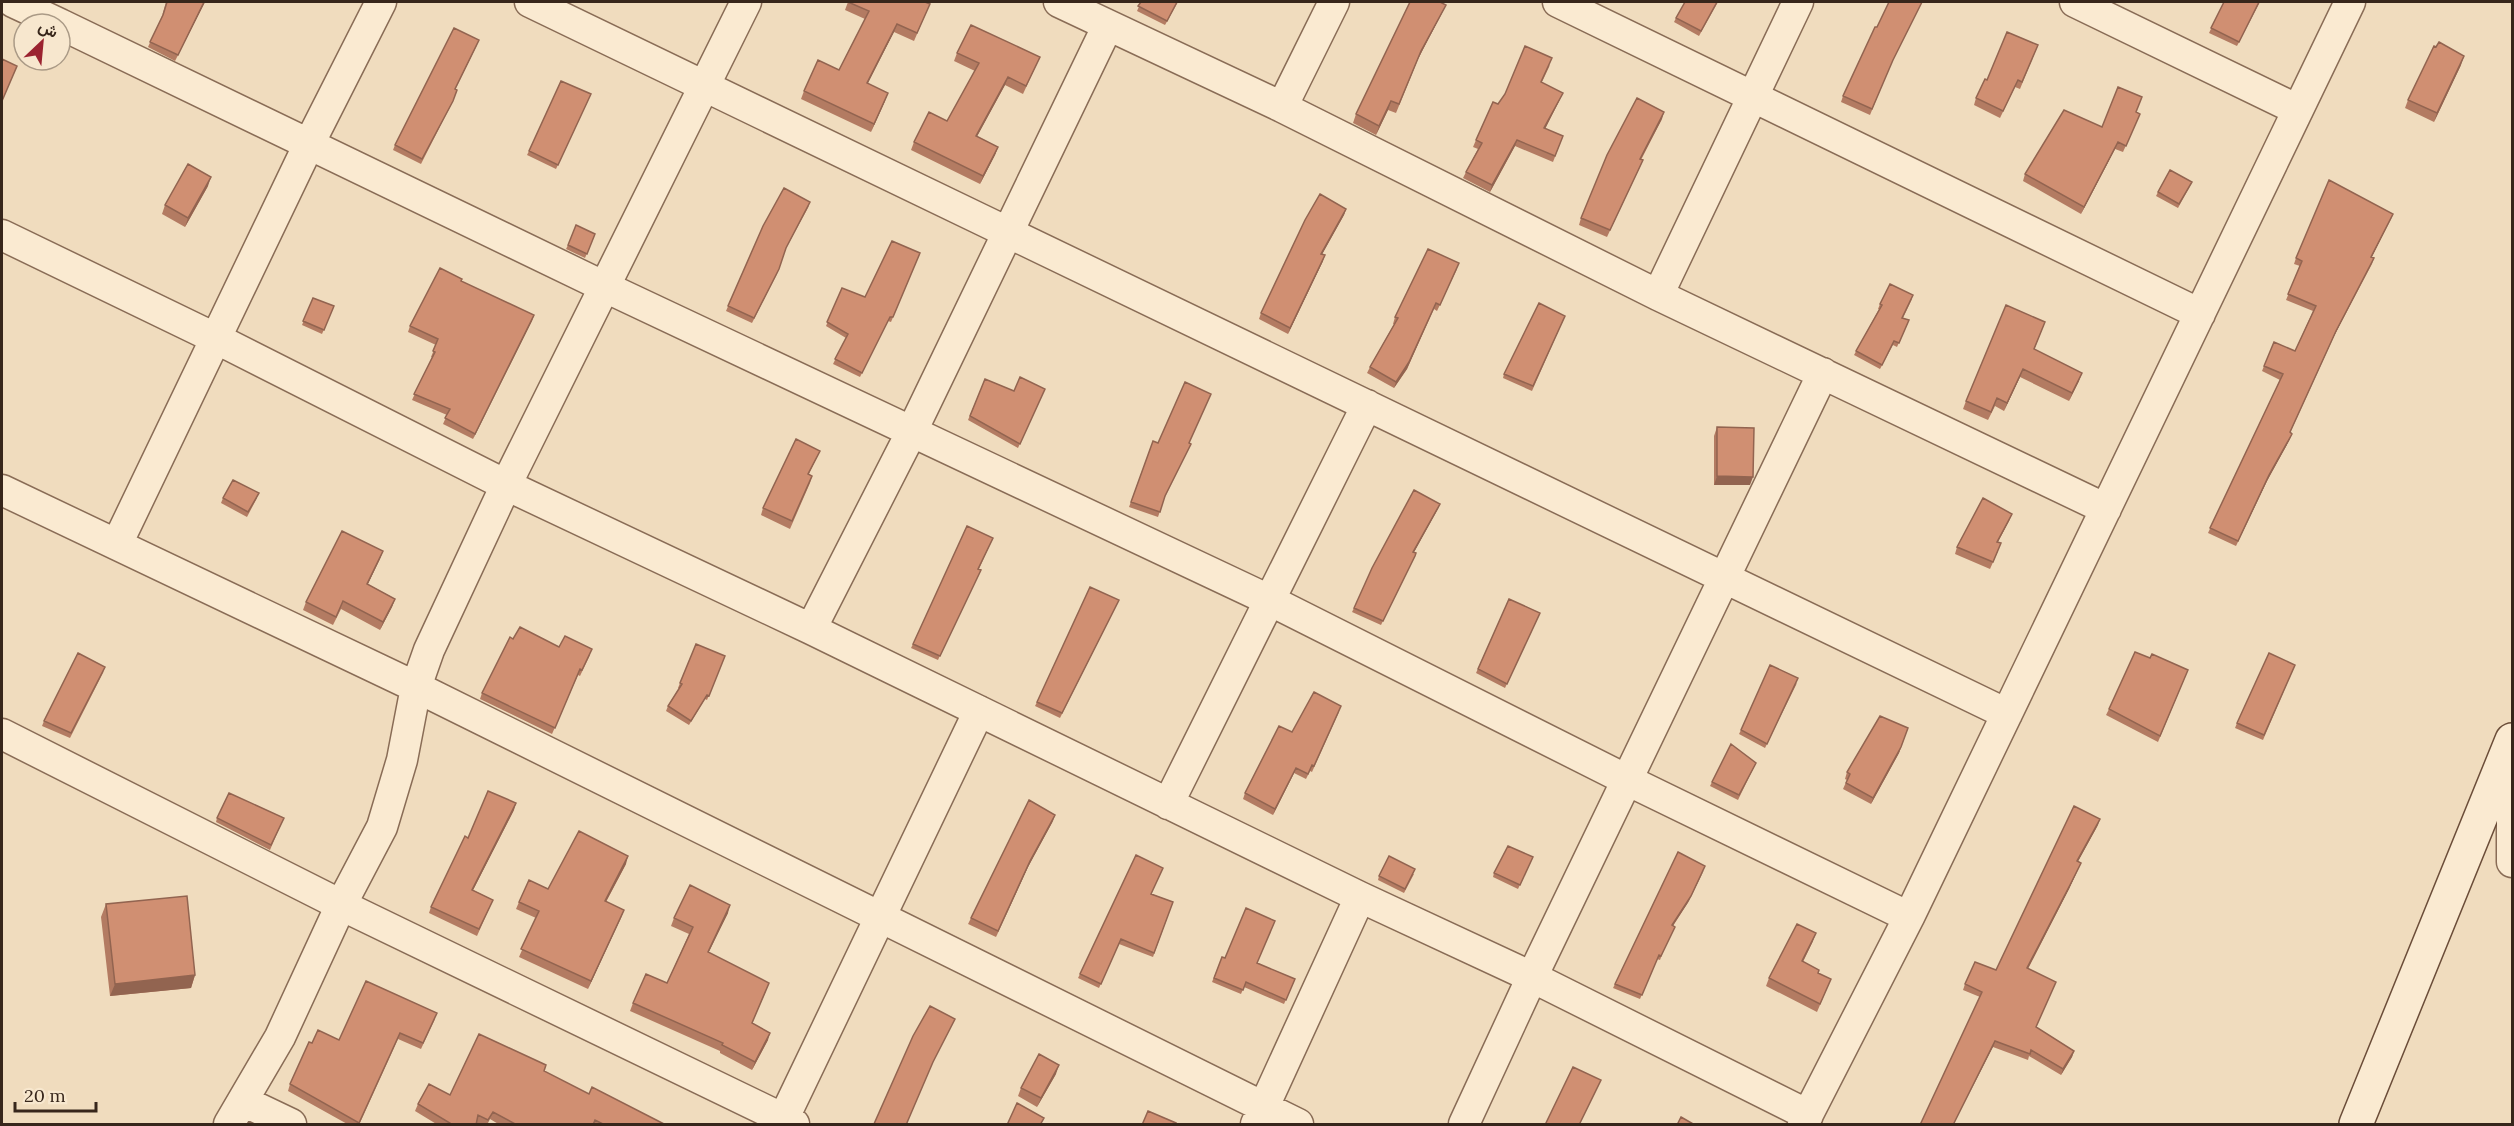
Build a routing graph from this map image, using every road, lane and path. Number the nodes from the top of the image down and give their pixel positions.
1 (13, 2) edge
2 (381, 2) edge
3 (530, 2) edge
4 (746, 2) edge
5 (1059, 2) edge
6 (1334, 2) edge
7 (1558, 2) edge
8 (1798, 2) edge
9 (2075, 2) edge
10 (2350, 2) edge
11 (34, 12) edge
12 (1108, 26) junction
13 (72, 30) edge
14 (705, 86) junction
15 (1753, 96) junction
16 (1282, 107) junction
17 (2298, 110) junction
18 (309, 144) junction
19 (1009, 232) junction
20 (2, 235) edge
21 (606, 287) junction
22 (1658, 295) junction
23 (2200, 314) junction
24 (217, 339) junction
25 (1823, 374) junction
26 (1367, 405) junction
27 (912, 431) junction
28 (507, 485) junction
29 (2, 490) edge
30 (2106, 508) junction
31 (117, 544) junction
32 (1725, 578) junction
33 (1269, 600) junction
34 (812, 629) junction
35 (416, 687) junction
36 (979, 711) junction
37 (2007, 714) junction
38 (2, 734) edge
39 (2512, 740) edge
40 (1627, 780) junction
41 (2512, 798) edge
42 (1168, 804) junction
43 (2512, 862) edge
44 (1360, 897) junction
45 (341, 905) junction
46 (1910, 917) junction
47 (880, 918) junction
48 (1532, 977) junction
49 (236, 1113) edge
50 (1260, 1116) edge
51 (1806, 1120) edge
52 (786, 1123) edge
53 (291, 1125) edge
54 (1298, 1125) edge
55 (1464, 1125) edge
56 (2356, 1125) edge

1 - 11 street
2 - 18 street
3 - 14 street
4 - 14 street
5 - 12 street
6 - 16 street
7 - 15 street
8 - 15 street
9 - 17 street
10 - 17 street
12 - 16 street
12 - 19 street
13 - 18 street
14 - 19 street
14 - 21 street
15 - 22 street
15 - 23 street
16 - 22 street
17 - 23 street
18 - 21 street
18 - 24 street
19 - 26 street
19 - 27 street
20 - 24 street
21 - 27 street
21 - 28 street
22 - 25 street
23 - 30 street
24 - 28 street
24 - 31 street
25 - 30 street
25 - 32 street
26 - 32 street
26 - 33 street
27 - 33 street
27 - 34 street
28 - 34 street
28 - 35 street
29 - 31 street
30 - 37 street
31 - 35 street
32 - 37 street
32 - 40 street
33 - 40 street
33 - 42 street
34 - 36 street
35 - 45 street
35 - 47 street
36 - 42 street
36 - 47 street
37 - 46 street
38 - 45 street
39 - 56 main road
40 - 46 street
40 - 48 street
41 - 43 street
42 - 44 street
44 - 48 street
44 - 50 street
45 - 49 street
45 - 52 street
46 - 51 street
47 - 50 street
47 - 52 street
48 - 51 street
48 - 55 street
49 - 53 street
50 - 54 street

